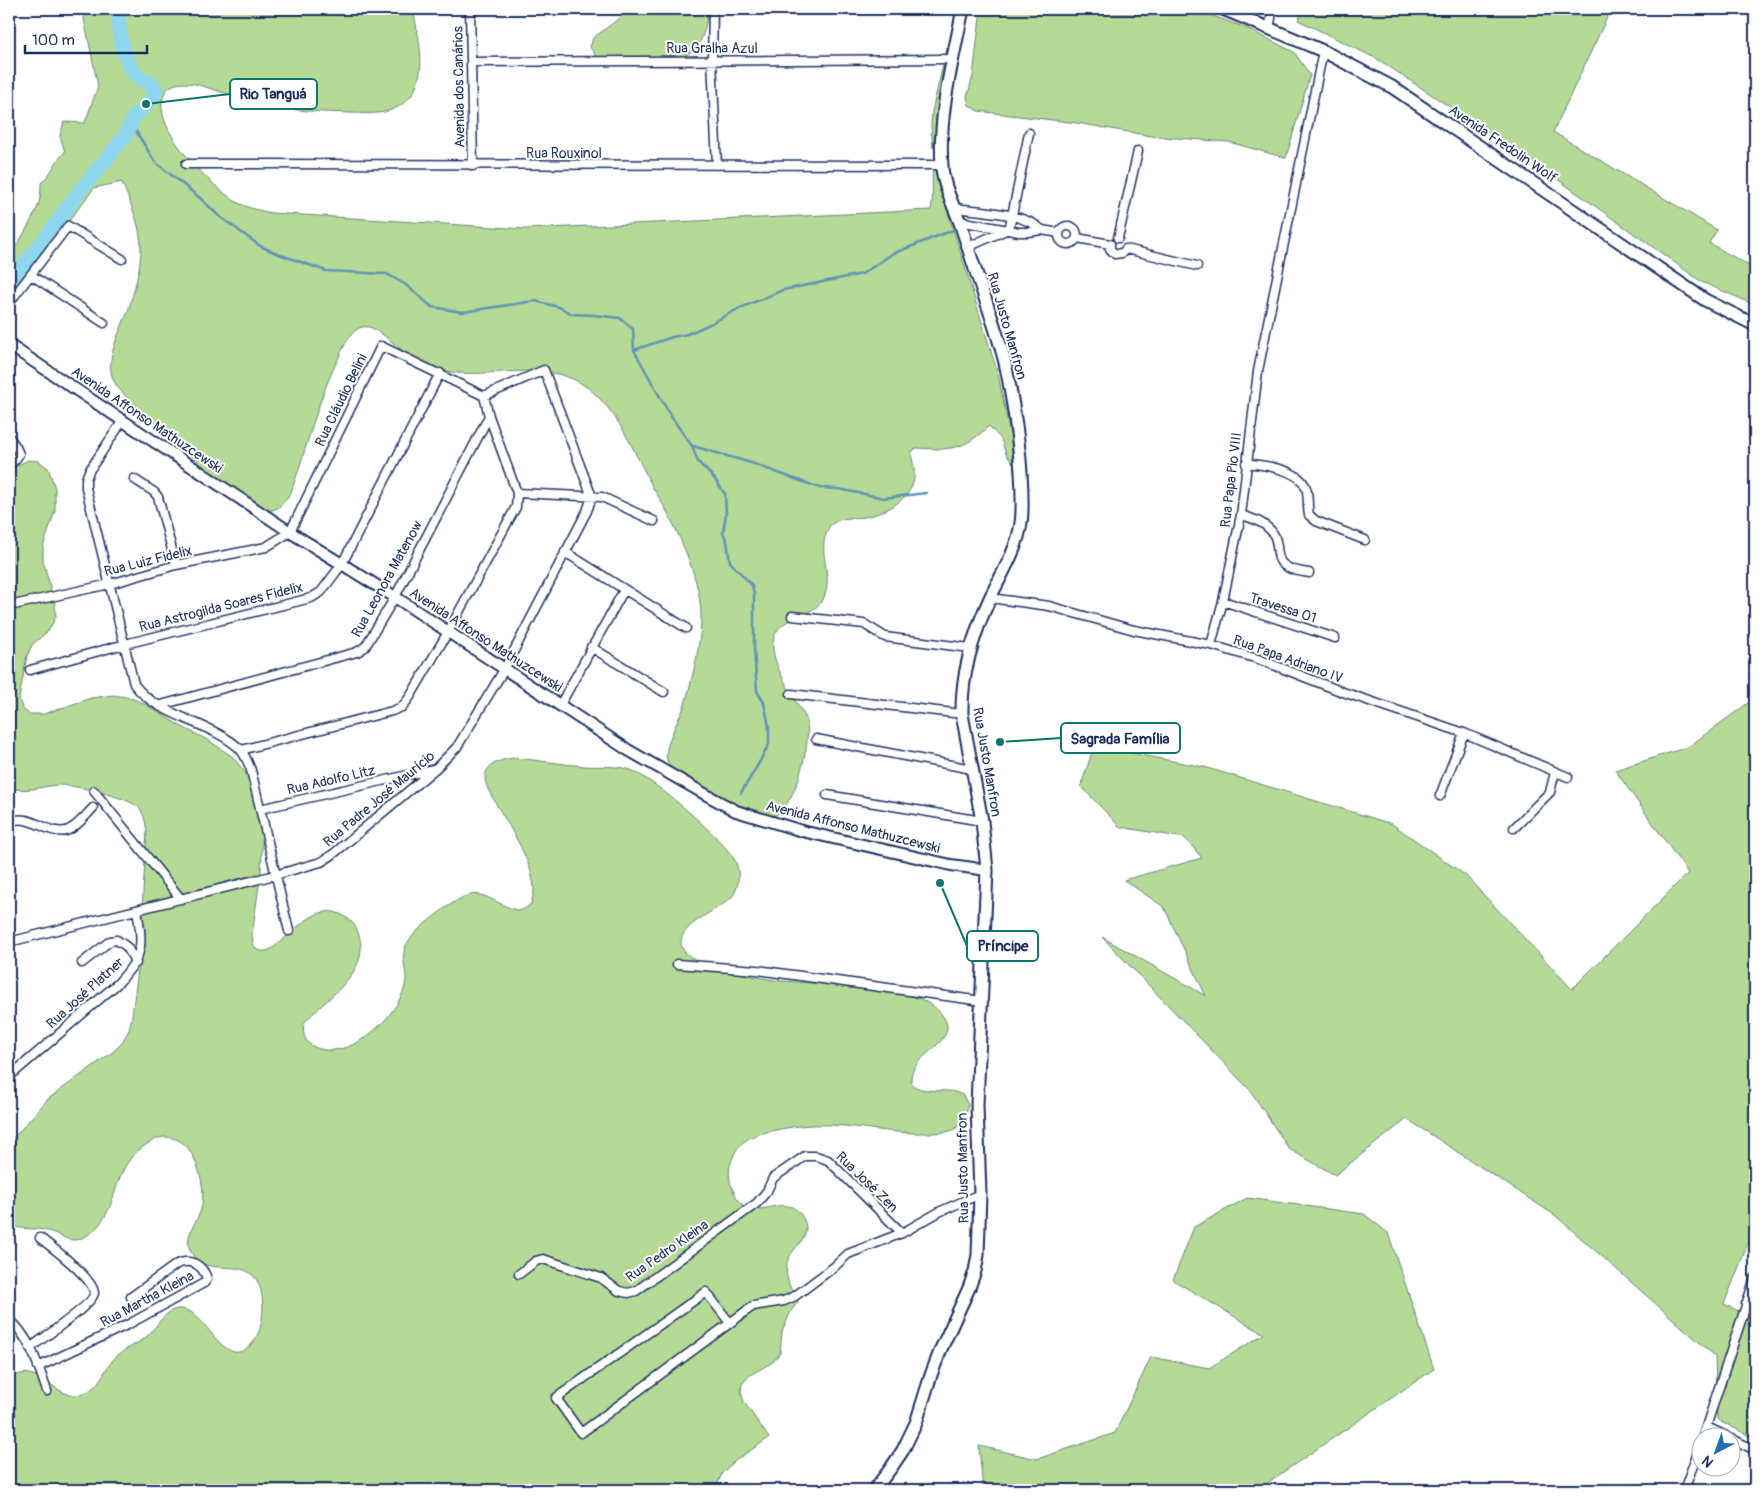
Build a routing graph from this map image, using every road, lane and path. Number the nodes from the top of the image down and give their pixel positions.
1 (470, 9) edge
2 (713, 9) edge
3 (962, 9) edge
4 (1222, 9) edge
5 (1273, 9) edge
6 (1269, 28) junction
7 (1322, 51) junction
8 (953, 59) junction
9 (712, 60) junction
10 (472, 62) junction
11 (1029, 134) dead end
12 (1138, 151) dead end
13 (186, 164) dead end
14 (942, 165) junction
15 (473, 166) junction
16 (717, 166) junction
17 (954, 208) junction
18 (1012, 217) junction
19 (959, 221) junction
20 (1008, 230) junction
21 (1042, 230) junction
22 (1059, 233) junction
23 (1077, 238) junction
24 (1118, 238) junction
25 (1110, 244) junction
26 (968, 247) junction
27 (1126, 249) junction
28 (122, 259) dead end
29 (1197, 266) dead end
30 (31, 275) junction
31 (9, 303) edge
32 (104, 323) dead end
33 (1755, 325) edge
34 (9, 344) edge
35 (440, 373) junction
36 (484, 396) junction
37 (489, 416) junction
38 (123, 420) junction
39 (9, 437) edge
40 (1246, 464) junction
41 (9, 465) edge
42 (134, 479) dead end
43 (517, 493) junction
44 (592, 497) junction
45 (1241, 515) junction
46 (654, 521) dead end
47 (290, 532) junction
48 (1365, 540) dead end
49 (565, 552) junction
50 (342, 564) junction
51 (176, 565) junction
52 (1309, 573) dead end
53 (110, 584) junction
54 (624, 590) junction
55 (394, 597) junction
56 (990, 598) junction
57 (1223, 602) junction
58 (9, 606) edge
59 (792, 616) dead end
60 (686, 628) dead end
61 (448, 632) junction
62 (1335, 638) dead end
63 (125, 644) junction
64 (1211, 646) junction
65 (591, 647) junction
66 (970, 648) junction
67 (505, 668) junction
68 (30, 670) dead end
69 (664, 692) dead end
70 (791, 694) dead end
71 (560, 705) junction
72 (161, 706) junction
73 (962, 714) junction
74 (1464, 733) junction
75 (816, 739) dead end
76 (241, 750) junction
77 (436, 768) junction
78 (972, 769) junction
79 (1555, 772) junction
80 (1568, 777) dead end
81 (94, 791) dead end
82 (827, 795) dead end
83 (1440, 796) dead end
84 (93, 808) dead end
85 (260, 809) junction
86 (982, 821) junction
87 (9, 822) edge
88 (1514, 828) dead end
89 (988, 870) junction
90 (275, 875) junction
91 (181, 899) junction
92 (137, 910) junction
93 (289, 931) dead end
94 (9, 942) edge
95 (82, 963) dead end
96 (136, 963) junction
97 (677, 964) dead end
98 (982, 1001) junction
99 (9, 1077) edge
100 (767, 1191) joint
101 (980, 1194) junction
102 (902, 1233) junction
103 (40, 1238) dead end
104 (519, 1274) dead end
105 (1755, 1278) edge
106 (131, 1297) dead end
107 (1746, 1304) junction
108 (1755, 1308) edge
109 (9, 1318) edge
110 (730, 1323) junction
111 (30, 1348) junction
112 (38, 1367) junction
113 (47, 1391) dead end
114 (1707, 1426) edge
115 (1742, 1444) edge
116 (1755, 1450) edge
117 (1692, 1468) edge
118 (874, 1490) edge
119 (1684, 1490) edge

1 - 10 street, Avenida dos Canários
2 - 9 street
3 - 8 main road, Rua Justo Manfron
4 - 6 main road, Avenida Fredolin Wolf
5 - 6 street
6 - 7 main road, Avenida Fredolin Wolf
7 - 33 main road, Avenida Fredolin Wolf
7 - 40 street, Rua Papa Pio VIII
8 - 9 street, Rua Gralha Azul
8 - 14 main road, Rua Justo Manfron
9 - 10 street, Rua Gralha Azul
9 - 16 street
10 - 15 street, Avenida dos Canários
11 - 18 street
12 - 24 street
13 - 15 street, Rua Rouxinol
14 - 16 street, Rua Rouxinol
14 - 17 main road, Rua Justo Manfron
15 - 16 street, Rua Rouxinol
17 - 18 street
17 - 19 main road, Rua Justo Manfron
18 - 20 street
18 - 21 street
19 - 20 street
19 - 26 main road, Rua Justo Manfron
20 - 21 street
20 - 26 street
21 - 22 street
22 - 23 street
22 - 23 street
23 - 25 street
24 - 25 street
24 - 27 street
25 - 27 street
26 - 56 main road, Rua Justo Manfron
27 - 29 street
28 - 30 street
30 - 31 street
30 - 32 street
34 - 38 street, Avenida Affonso Mathuzcewski
35 - 36 street, Rua Cláudio Belini
35 - 47 street, Rua Cláudio Belini
35 - 50 street, Rua Astrogilda Soares Fidelix
36 - 37 street
36 - 44 street
37 - 43 street
37 - 55 street, Rua Leonora Matenow
38 - 47 street, Avenida Affonso Mathuzcewski
38 - 53 street
39 - 41 street
40 - 45 street, Rua Papa Pio VIII
40 - 48 street
42 - 51 street
43 - 44 street
43 - 61 street
44 - 46 street
44 - 49 street, Rua Padre José Maurício
45 - 52 street
45 - 57 street, Rua Papa Pio VIII
47 - 50 street, Avenida Affonso Mathuzcewski
47 - 51 street, Rua Luiz Fidelix
49 - 54 street
49 - 67 street, Rua Padre José Maurício
50 - 55 street, Avenida Affonso Mathuzcewski
50 - 63 street, Rua Astrogilda Soares Fidelix
51 - 53 street, Rua Luiz Fidelix
53 - 58 street, Rua Luiz Fidelix
53 - 63 street
54 - 60 street
54 - 65 street
55 - 61 street, Avenida Affonso Mathuzcewski
55 - 72 street, Rua Leonora Matenow
56 - 64 street, Rua Papa Adriano IV
56 - 66 main road, Rua Justo Manfron
57 - 62 street, Travessa 01
57 - 64 street, Rua Papa Pio VIII
59 - 66 street
61 - 67 street, Avenida Affonso Mathuzcewski
61 - 76 street
63 - 68 street, Rua Astrogilda Soares Fidelix
63 - 72 street
64 - 74 street, Rua Papa Adriano IV
65 - 69 street
65 - 71 street
66 - 73 main road, Rua Justo Manfron
67 - 71 street, Avenida Affonso Mathuzcewski
67 - 77 street, Rua Padre José Maurício
70 - 73 street
71 - 89 street, Avenida Affonso Mathuzcewski
72 - 76 street
73 - 78 main road, Rua Justo Manfron
74 - 79 street, Rua Papa Adriano IV
74 - 83 street
75 - 78 street
76 - 85 street
77 - 85 street, Rua Adolfo Litz
77 - 90 street, Rua Padre José Maurício
78 - 86 main road, Rua Justo Manfron
79 - 80 street, Rua Papa Adriano IV
79 - 88 street
81 - 91 street
82 - 86 street
84 - 87 street
85 - 90 street
86 - 89 main road, Rua Justo Manfron
89 - 98 main road, Rua Justo Manfron
90 - 91 street, Rua Padre José Maurício
90 - 93 street
91 - 92 street, Rua Padre José Maurício
92 - 94 street, Rua Padre José Maurício
92 - 96 street, Rua José Platner
95 - 96 street
96 - 99 street, Rua José Platner
97 - 98 street
98 - 101 main road, Rua Justo Manfron
100 - 102 street, Rua José Zen
100 - 104 street, Rua Pedro Kleina
101 - 102 street
101 - 118 main road, Rua Justo Manfron
102 - 110 street
103 - 111 street
105 - 107 street
106 - 112 street, Rua Martha Kleina
107 - 108 street
107 - 114 street
109 - 111 street
110 - 110 street
111 - 112 street
112 - 113 street
115 - 116 street
117 - 119 street

